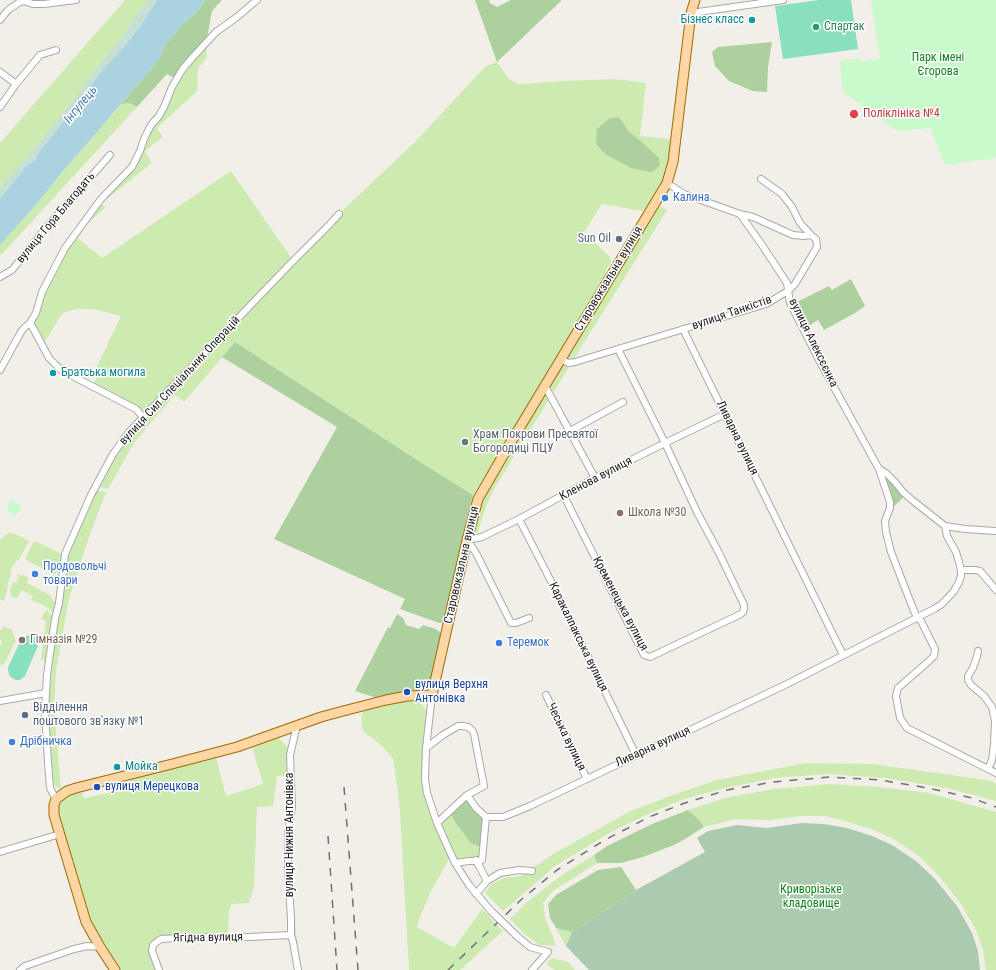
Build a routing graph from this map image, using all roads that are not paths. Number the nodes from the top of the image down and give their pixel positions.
1 (76, 0) edge
2 (257, 0) edge
3 (695, 0) edge
4 (783, 0) edge
5 (691, 13) junction
6 (0, 20) edge
7 (56, 50) dead end
8 (0, 72) edge
9 (16, 84) junction
10 (0, 107) edge
11 (110, 155) dead end
12 (761, 179) dead end
13 (667, 183) junction
14 (339, 214) dead end
15 (740, 214) junction
16 (811, 235) junction
17 (0, 277) edge
18 (788, 291) junction
19 (30, 323) junction
20 (683, 329) junction
21 (618, 349) junction
22 (561, 359) junction
23 (0, 370) edge
24 (545, 386) junction
25 (623, 402) dead end
26 (725, 414) junction
27 (143, 417) junction
28 (570, 431) junction
29 (665, 443) junction
30 (879, 468) junction
31 (595, 478) junction
32 (564, 496) junction
33 (519, 519) junction
34 (944, 526) junction
35 (996, 531) edge
36 (466, 540) junction
37 (961, 570) junction
38 (996, 590) edge
39 (917, 617) junction
40 (529, 618) dead end
41 (978, 651) dead end
42 (843, 655) junction
43 (46, 693) junction
44 (432, 695) junction
45 (546, 695) dead end
46 (0, 701) edge
47 (297, 725) junction
48 (426, 748) junction
49 (636, 755) junction
50 (988, 769) junction
51 (996, 774) edge
52 (587, 779) junction
53 (467, 795) junction
54 (56, 799) junction
55 (486, 817) junction
56 (437, 823) junction
57 (60, 834) junction
58 (0, 852) edge
59 (476, 860) junction
60 (455, 864) junction
61 (532, 871) dead end
62 (487, 881) junction
63 (476, 894) junction
64 (291, 935) junction
65 (100, 947) junction
66 (20, 970) edge
67 (115, 970) edge
68 (158, 970) edge
69 (298, 970) edge
70 (532, 970) edge

1 - 6 street
2 - 19 street
3 - 5 main road, Старовокзальна вулиця
4 - 5 street
5 - 13 main road, Старовокзальна вулиця
7 - 9 street
8 - 9 street
9 - 10 street
11 - 17 street, вулиця Гора Благодать
12 - 16 street
13 - 15 street
13 - 22 main road, Старовокзальна вулиця
14 - 27 street, вулиця Сил Спеціальних Операцій
15 - 16 street
15 - 18 street, вулиця Алексєєнка
16 - 18 street, вулиця Танкістів
18 - 20 street, вулиця Танкістів
18 - 30 street, вулиця Алексєєнка
19 - 23 street
19 - 27 street
20 - 21 street, вулиця Танкістів
20 - 26 street, Ливарна вулиця
21 - 22 street, вулиця Танкістів
21 - 29 street, Кременецька вулиця
22 - 24 main road, Старовокзальна вулиця
24 - 28 street
24 - 36 main road, Старовокзальна вулиця
25 - 28 street
26 - 29 street, Кленова вулиця
26 - 42 street, Ливарна вулиця
27 - 43 street, вулиця Сил Спеціальних Операцій
28 - 31 street
29 - 31 street, Кленова вулиця
29 - 32 street, Кременецька вулиця
30 - 34 street, вулиця Алексєєнка
30 - 39 street
31 - 32 street, Кленова вулиця
32 - 33 street, Кленова вулиця
33 - 36 street, Кленова вулиця
33 - 49 street, Каракалпакська вулиця
34 - 35 street
34 - 37 street
36 - 40 street
36 - 44 main road, Старовокзальна вулиця
37 - 38 street
37 - 39 street, Ливарна вулиця
39 - 42 street, Ливарна вулиця
39 - 50 street
41 - 50 street
42 - 49 street, Ливарна вулиця
43 - 46 street
43 - 54 street, вулиця Сил Спеціальних Операцій
44 - 47 main road
44 - 48 street
45 - 52 street, Чеська вулиця
47 - 54 main road
47 - 64 street, вулиця Нижня Антонівка
48 - 53 street
48 - 56 street
49 - 52 street, Ливарна вулиця
50 - 51 street
52 - 55 street, Ливарна вулиця
53 - 55 street
53 - 56 street
54 - 57 main road, вулиця Сил Спеціальних Операцій
55 - 59 street
56 - 60 street
57 - 58 street
57 - 65 main road, вулиця Сил Спеціальних Операцій
59 - 60 street
59 - 62 street
60 - 63 street
61 - 62 street
62 - 63 street
63 - 70 street, bridge
64 - 68 street, Ягідна вулиця
64 - 69 street, вулиця Нижня Антонівка
65 - 66 street
65 - 67 main road, вулиця Сил Спеціальних Операцій

